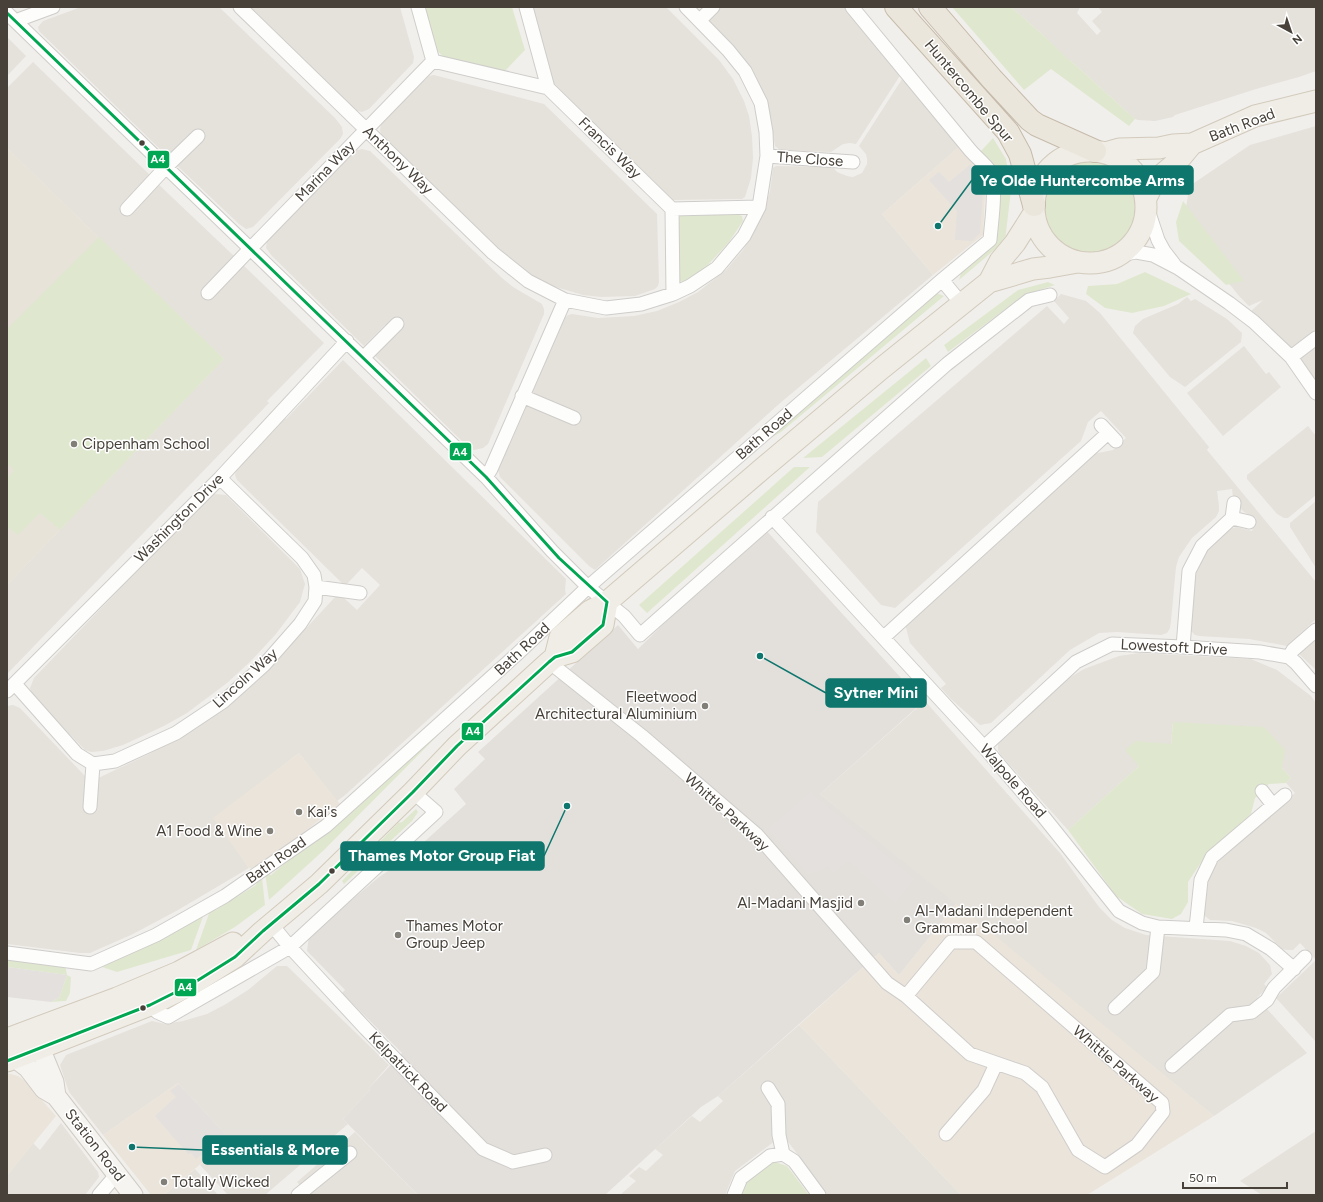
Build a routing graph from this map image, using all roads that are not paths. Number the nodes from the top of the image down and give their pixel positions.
1 (53, 7) edge
2 (240, 7) edge
3 (418, 7) edge
4 (526, 7) edge
5 (686, 7) edge
6 (713, 7) edge
7 (852, 7) edge
8 (896, 7) edge
9 (930, 7) edge
10 (11, 17) edge
11 (700, 20) junction
12 (433, 61) junction
13 (548, 88) junction
14 (1316, 101) edge
15 (366, 129) junction
16 (198, 136) dead end
17 (1192, 144) junction
18 (1100, 152) junction
19 (767, 156) junction
20 (853, 162) dead end
21 (166, 167) junction
22 (1146, 202) junction
23 (672, 208) junction
24 (759, 208) junction
25 (127, 209) dead end
26 (1034, 209) junction
27 (251, 248) junction
28 (1120, 255) junction
29 (1078, 262) junction
30 (1178, 268) junction
31 (942, 280) junction
32 (989, 282) junction
33 (208, 293) dead end
34 (673, 294) junction
35 (1050, 294) dead end
36 (565, 300) junction
37 (961, 303) junction
38 (397, 324) dead end
39 (1316, 338) edge
40 (347, 341) junction
41 (1291, 357) junction
42 (363, 358) junction
43 (1316, 393) edge
44 (522, 396) junction
45 (574, 418) dead end
46 (1108, 433) dead end
47 (486, 477) junction
48 (220, 478) junction
49 (1234, 503) dead end
50 (772, 517) junction
51 (1232, 518) junction
52 (1249, 522) dead end
53 (316, 587) junction
54 (588, 587) junction
55 (360, 593) dead end
56 (606, 602) junction
57 (1316, 630) edge
58 (884, 637) junction
59 (1183, 647) junction
60 (1289, 657) junction
61 (552, 659) junction
62 (1316, 686) edge
63 (11, 688) edge
64 (984, 747) junction
65 (93, 764) junction
66 (1262, 791) dead end
67 (413, 792) junction
68 (1285, 795) dead end
69 (1273, 805) junction
70 (90, 807) dead end
71 (1158, 927) junction
72 (267, 928) junction
73 (1196, 928) junction
74 (290, 947) junction
75 (7, 953) edge
76 (1305, 957) dead end
77 (1294, 969) junction
78 (906, 996) junction
79 (150, 1005) junction
80 (1115, 1008) dead end
81 (10, 1046) edge
82 (40, 1048) junction
83 (996, 1064) junction
84 (1172, 1066) dead end
85 (768, 1088) dead end
86 (56, 1096) junction
87 (946, 1134) dead end
88 (350, 1153) dead end
89 (783, 1154) junction
90 (545, 1155) dead end
91 (117, 1174) junction
92 (99, 1195) edge
93 (133, 1195) edge
94 (298, 1195) edge
95 (734, 1195) edge
96 (819, 1195) edge

1 - 10 street
2 - 15 street, Anthony Way
3 - 12 street
4 - 13 street
5 - 11 street, Anthony Way
6 - 11 street
7 - 31 street, Bath Road
8 - 26 highway, Huntercombe Spur
9 - 18 highway, Huntercombe Spur
10 - 21 street
11 - 19 street, Anthony Way
12 - 13 street
12 - 15 street, Marina Way
13 - 23 street, Francis Way
14 - 17 main road, Bath Road
15 - 27 street, Marina Way
15 - 36 street, Anthony Way
16 - 21 street
17 - 18 main road, Bath Road
17 - 22 main road, Bath Road
18 - 22 main road
18 - 26 main road
19 - 20 street, The Close
19 - 24 street, Anthony Way
21 - 25 street
21 - 27 street
22 - 28 main road
22 - 30 street
23 - 24 street
23 - 34 street
24 - 34 street, Anthony Way
26 - 29 main road
26 - 32 main road, Bath Road
27 - 33 street, Marina Way
27 - 40 street
28 - 29 main road
28 - 30 street
29 - 32 main road, Bath Road
30 - 41 street
31 - 37 street
31 - 54 street, Bath Road
32 - 37 main road, Bath Road
34 - 36 street, Anthony Way
35 - 50 street
36 - 44 street
37 - 56 main road, Bath Road
38 - 42 street
39 - 41 street
40 - 42 street
40 - 48 street, Washington Drive
41 - 43 street
42 - 47 street
44 - 45 street
44 - 47 street
46 - 58 street
47 - 54 street
48 - 53 street
48 - 63 street, Washington Drive
49 - 51 street
50 - 56 street
50 - 58 street, Walpole Road
51 - 52 street
51 - 59 street
53 - 55 street
53 - 65 street, Lincoln Way
54 - 56 street
54 - 75 street, Bath Road
56 - 61 main road, Bath Road
57 - 60 street
58 - 64 street, Walpole Road
59 - 60 street, Lowestoft Drive
59 - 64 street, Lowestoft Drive
60 - 62 street
61 - 67 main road, Bath Road
61 - 78 street, Whittle Parkway
63 - 65 street
64 - 71 street, Walpole Road
65 - 70 street
66 - 69 street
67 - 72 main road, Bath Road
67 - 74 street
68 - 69 street
69 - 73 street
71 - 73 street, Walpole Road
71 - 80 street
72 - 74 street, Kelpatrick Road
72 - 79 main road, Bath Road
72 - 81 main road, Bath Road
73 - 77 street, Walpole Road
74 - 79 street
74 - 90 street, Kelpatrick Road
76 - 77 street
77 - 84 street
78 - 83 street, Whittle Parkway
78 - 83 street, Whittle Parkway
79 - 82 main road, Bath Road
81 - 82 main road, Bath Road
81 - 86 street, Station Road
82 - 86 street, Station Road
83 - 87 street
85 - 89 street
86 - 91 street, Station Road
88 - 94 street
89 - 95 street
89 - 96 street
91 - 92 street
91 - 93 street, Station Road

